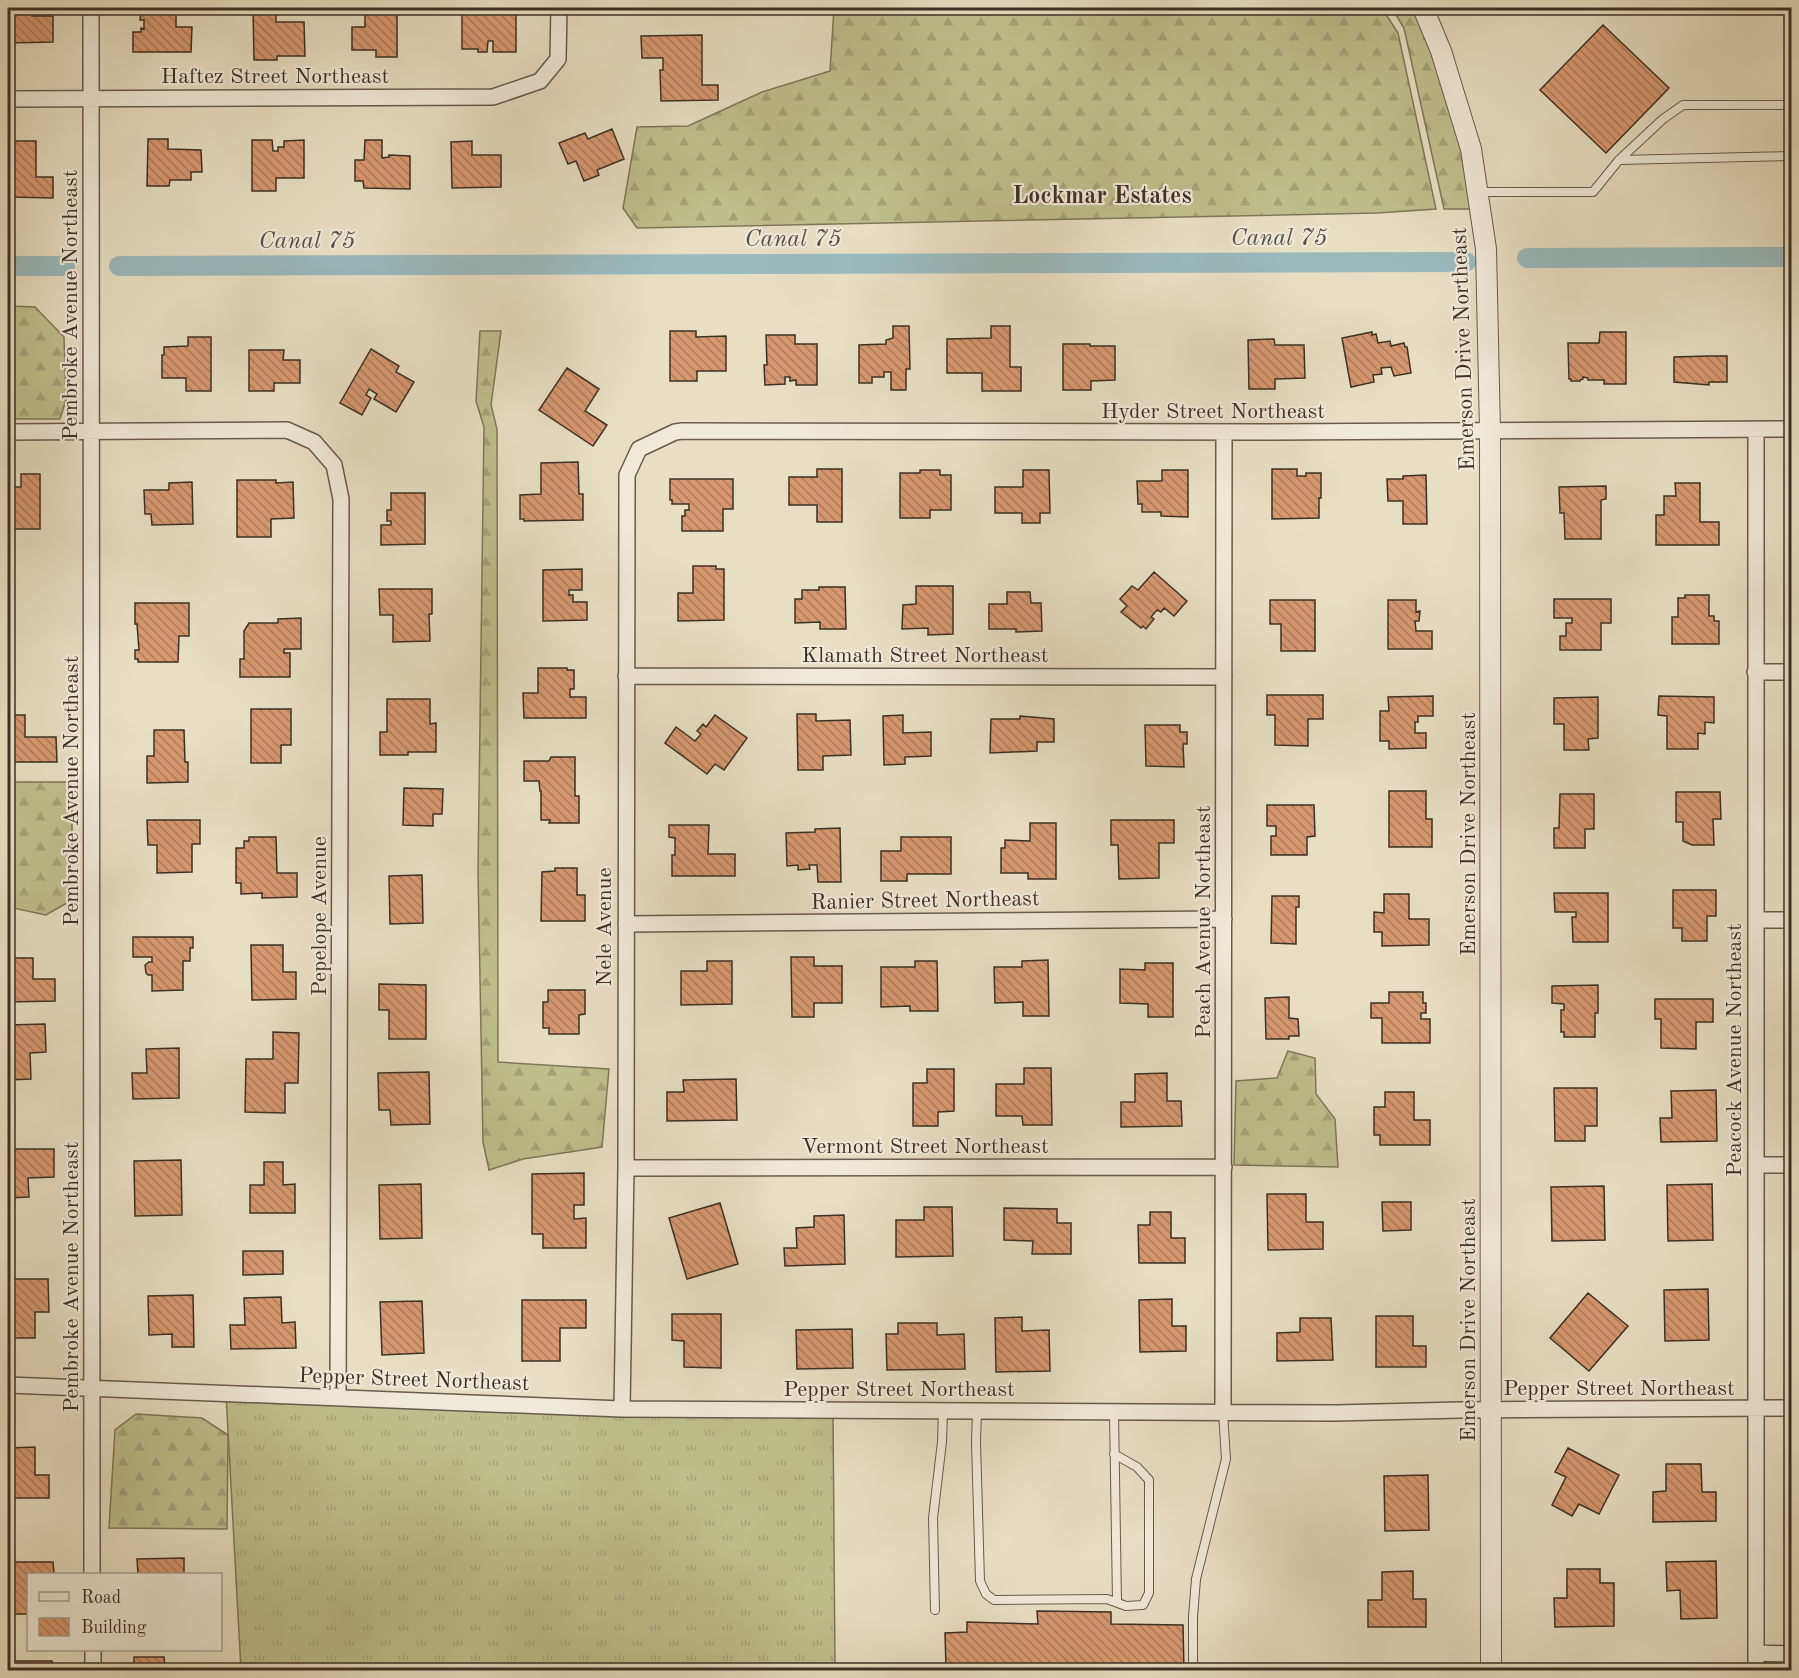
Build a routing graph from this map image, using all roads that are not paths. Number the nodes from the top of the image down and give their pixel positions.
1 (91, 8) edge
2 (559, 8) edge
3 (1423, 8) edge
4 (8, 99) edge
5 (91, 99) junction
6 (1791, 105) edge
7 (1791, 156) edge
8 (1619, 160) junction
9 (1478, 192) junction
10 (1791, 429) edge
11 (1756, 430) junction
12 (1490, 431) junction
13 (8, 432) edge
14 (92, 432) junction
15 (1224, 432) junction
16 (639, 449) joint
17 (1755, 672) junction
18 (1791, 672) edge
19 (626, 676) junction
20 (1224, 677) junction
21 (1224, 919) junction
22 (1756, 920) junction
23 (1791, 920) edge
24 (626, 924) junction
25 (1756, 1165) junction
26 (1791, 1165) edge
27 (1224, 1167) junction
28 (626, 1168) junction
29 (8, 1385) edge
30 (92, 1389) junction
31 (339, 1398) junction
32 (1791, 1408) edge
33 (622, 1409) junction
34 (1756, 1409) junction
35 (1491, 1410) junction
36 (943, 1411) junction
37 (977, 1411) junction
38 (1114, 1412) junction
39 (1223, 1412) junction
40 (1114, 1454) junction
41 (93, 1573) edge
42 (1117, 1602) junction
43 (935, 1610) dead end
44 (93, 1651) edge
45 (1756, 1653) junction
46 (1791, 1654) edge
47 (93, 1671) edge
48 (1193, 1671) edge
49 (1491, 1671) edge
50 (1756, 1671) edge

1 - 5 street, Pembroke Avenue Northeast
2 - 5 street, Haftez Street Northeast
3 - 9 street, Emerson Drive Northeast
4 - 5 street, Haftez Street Northeast
5 - 14 street, Pembroke Avenue Northeast
6 - 8 lane
7 - 8 lane
8 - 9 lane
9 - 12 street, Emerson Drive Northeast
10 - 11 street, Hyder Street Northeast
11 - 12 street, Hyder Street Northeast
11 - 17 street, Peacock Avenue Northeast
12 - 15 street, Hyder Street Northeast
12 - 35 street, Emerson Drive Northeast
13 - 14 street
14 - 30 street, Pembroke Avenue Northeast
14 - 31 street, Pepelope Avenue
15 - 16 street, Hyder Street Northeast
15 - 20 street, Peach Avenue Northeast
16 - 19 street, Nele Avenue
17 - 18 street
17 - 22 street, Peacock Avenue Northeast
19 - 20 street, Klamath Street Northeast
19 - 24 street, Nele Avenue
20 - 21 street, Peach Avenue Northeast
21 - 24 street, Ranier Street Northeast
21 - 27 street, Peach Avenue Northeast
22 - 23 street
22 - 25 street, Peacock Avenue Northeast
24 - 28 street, Nele Avenue
25 - 26 street
25 - 34 street, Peacock Avenue Northeast
27 - 28 street, Vermont Street Northeast
27 - 39 street, Peach Avenue Northeast
28 - 33 street, Nele Avenue
29 - 30 street, Pepper Street Northeast
30 - 31 street, Pepper Street Northeast
30 - 41 street, Pembroke Avenue Northeast
31 - 33 street, Pepper Street Northeast
32 - 34 street, Pepper Street Northeast
33 - 36 street, Pepper Street Northeast
34 - 35 street, Pepper Street Northeast
34 - 45 street, Peacock Avenue Northeast
35 - 39 street, Pepper Street Northeast
35 - 49 street, Emerson Drive Northeast
36 - 37 street, Pepper Street Northeast
36 - 43 lane
37 - 38 street, Pepper Street Northeast
37 - 42 lane
38 - 39 street, Pepper Street Northeast
38 - 40 lane
39 - 48 lane
40 - 42 lane
40 - 42 lane
44 - 47 street
45 - 46 street
45 - 50 street, Peacock Avenue Northeast

